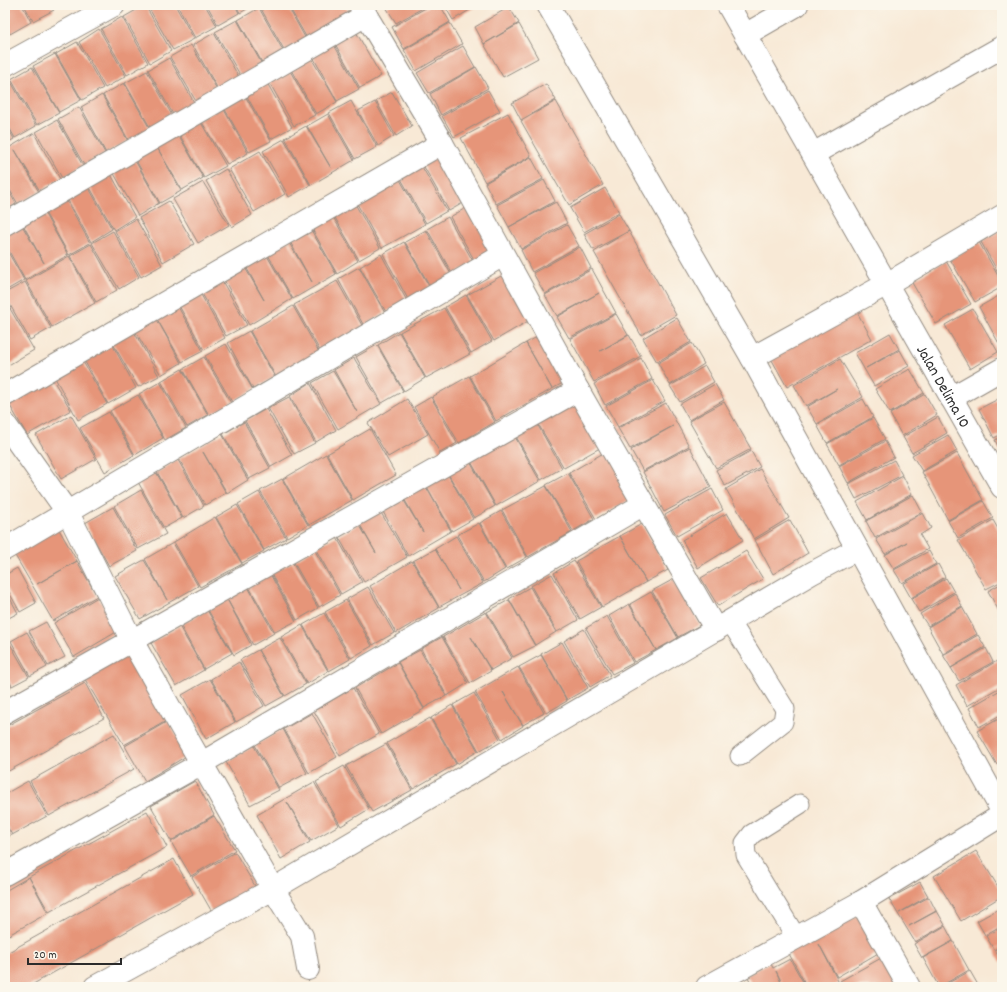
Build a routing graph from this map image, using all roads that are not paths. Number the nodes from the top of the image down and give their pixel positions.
1 (114, 5) edge
2 (548, 5) edge
3 (728, 5) edge
4 (797, 5) edge
5 (363, 10) edge
6 (745, 35) junction
7 (1002, 47) edge
8 (5, 65) edge
9 (442, 144) junction
10 (813, 154) junction
11 (1002, 216) edge
12 (5, 224) edge
13 (503, 255) junction
14 (887, 284) junction
15 (752, 358) junction
16 (1002, 369) edge
17 (578, 390) junction
18 (5, 395) edge
19 (951, 398) junction
20 (5, 424) edge
21 (1002, 487) edge
22 (644, 504) junction
23 (68, 513) junction
24 (857, 549) junction
25 (5, 550) edge
26 (723, 626) junction
27 (132, 641) junction
28 (5, 712) edge
29 (740, 756) dead end
30 (202, 763) junction
31 (800, 804) dead end
32 (1002, 811) edge
33 (1002, 816) edge
34 (5, 874) edge
35 (273, 889) junction
36 (861, 902) junction
37 (796, 937) junction
38 (308, 969) dead end
39 (95, 987) edge
40 (707, 987) edge
41 (909, 987) edge

1 - 8 street
2 - 15 street
3 - 6 street, Jalan Delima 10
4 - 6 street
5 - 9 street
5 - 12 street
6 - 10 street, Jalan Delima 10
7 - 10 street
9 - 13 street
9 - 18 street
10 - 14 street, Jalan Delima 10
11 - 14 street
13 - 17 street
13 - 23 street
14 - 15 street
14 - 19 street, Jalan Delima 10
15 - 24 street
16 - 19 street
17 - 22 street
17 - 27 street
19 - 21 street, Jalan Delima 10
20 - 23 street
22 - 26 street
22 - 30 street
23 - 25 street
23 - 27 street
24 - 26 street
24 - 32 street
26 - 29 lane
26 - 35 street
27 - 28 street
27 - 30 street
30 - 34 street
30 - 35 street
31 - 37 lane
33 - 36 street
35 - 38 street
35 - 39 street
36 - 37 street
36 - 41 street
37 - 40 street

